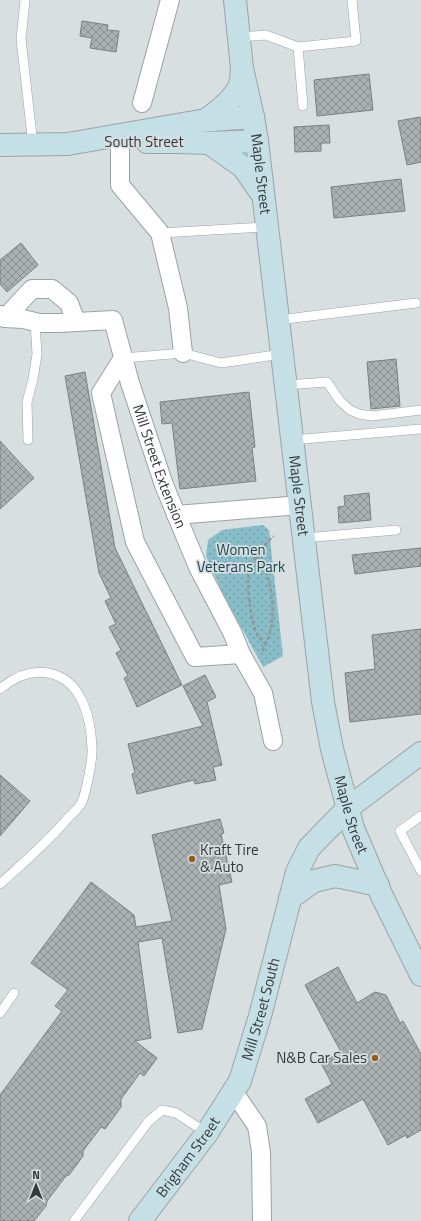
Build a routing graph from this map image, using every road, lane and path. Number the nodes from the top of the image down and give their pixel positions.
1 (25, 0) edge
2 (170, 0) edge
3 (235, 0) edge
4 (352, 0) edge
5 (239, 38) junction
6 (298, 47) junction
7 (242, 68) junction
8 (142, 102) dead end
9 (303, 106) dead end
10 (254, 118) junction
11 (206, 120) junction
12 (257, 141) junction
13 (80, 142) junction
14 (120, 142) junction
15 (209, 144) junction
16 (0, 145) edge
17 (33, 145) junction
18 (264, 198) junction
19 (267, 226) junction
20 (160, 233) junction
21 (416, 304) dead end
22 (3, 316) edge
23 (278, 320) junction
24 (35, 322) junction
25 (76, 322) junction
26 (182, 353) junction
27 (282, 354) junction
28 (123, 358) junction
29 (286, 385) junction
30 (421, 410) edge
31 (421, 428) edge
32 (28, 440) dead end
33 (292, 440) junction
34 (300, 505) junction
35 (176, 515) junction
36 (396, 530) dead end
37 (273, 536) dead end
38 (304, 538) junction
39 (257, 556) junction
40 (266, 645) junction
41 (241, 654) junction
42 (260, 654) dead end
43 (0, 689) edge
44 (273, 740) dead end
45 (421, 753) edge
46 (348, 808) junction
47 (421, 816) edge
48 (421, 871) edge
49 (0, 884) edge
50 (378, 885) junction
51 (290, 898) junction
52 (421, 975) edge
53 (14, 993) dead end
54 (0, 1013) edge
55 (233, 1091) junction
56 (208, 1133) junction
57 (74, 1221) edge
58 (140, 1221) edge
59 (262, 1221) edge

1 - 17 lane
2 - 8 street
3 - 5 main road, Maple Street
4 - 6 lane
5 - 6 lane
5 - 7 main road, Maple Street
6 - 9 lane
7 - 10 main road, Maple Street
7 - 11 main road, South Street
10 - 11 main road, South Street
10 - 12 main road, Maple Street
11 - 13 main road, South Street
12 - 15 main road, South Street
12 - 18 main road, Maple Street
13 - 14 main road, South Street
13 - 17 main road, South Street
14 - 15 main road, South Street
14 - 20 street
15 - 18 main road
16 - 17 main road, South Street
18 - 19 main road, Maple Street
19 - 20 lane
19 - 23 main road, Maple Street
20 - 26 street
21 - 23 lane
22 - 24 street
22 - 25 street
23 - 27 main road, Maple Street
24 - 25 street
24 - 32 lane
25 - 28 street, Mill Street Extension
26 - 27 lane
26 - 28 lane
27 - 29 main road, Maple Street
28 - 35 street, Mill Street Extension
28 - 41 street
29 - 30 lane
29 - 33 main road, Maple Street
31 - 33 lane
33 - 34 main road, Maple Street
34 - 35 street
34 - 38 main road, Maple Street
35 - 41 street, Mill Street Extension
36 - 38 lane
37 - 39 path
38 - 46 main road, Maple Street
39 - 40 path
39 - 40 path
40 - 42 path
41 - 44 street, Mill Street Extension
43 - 49 lane
45 - 46 main road, Mill Street South
46 - 50 main road, Maple Street
46 - 51 main road, Mill Street South
47 - 48 lane
50 - 51 main road
50 - 52 main road, Maple Street
51 - 55 main road, Mill Street South
53 - 54 lane
55 - 56 main road, Brigham Street
55 - 59 street
56 - 57 lane
56 - 58 main road, Brigham Street

